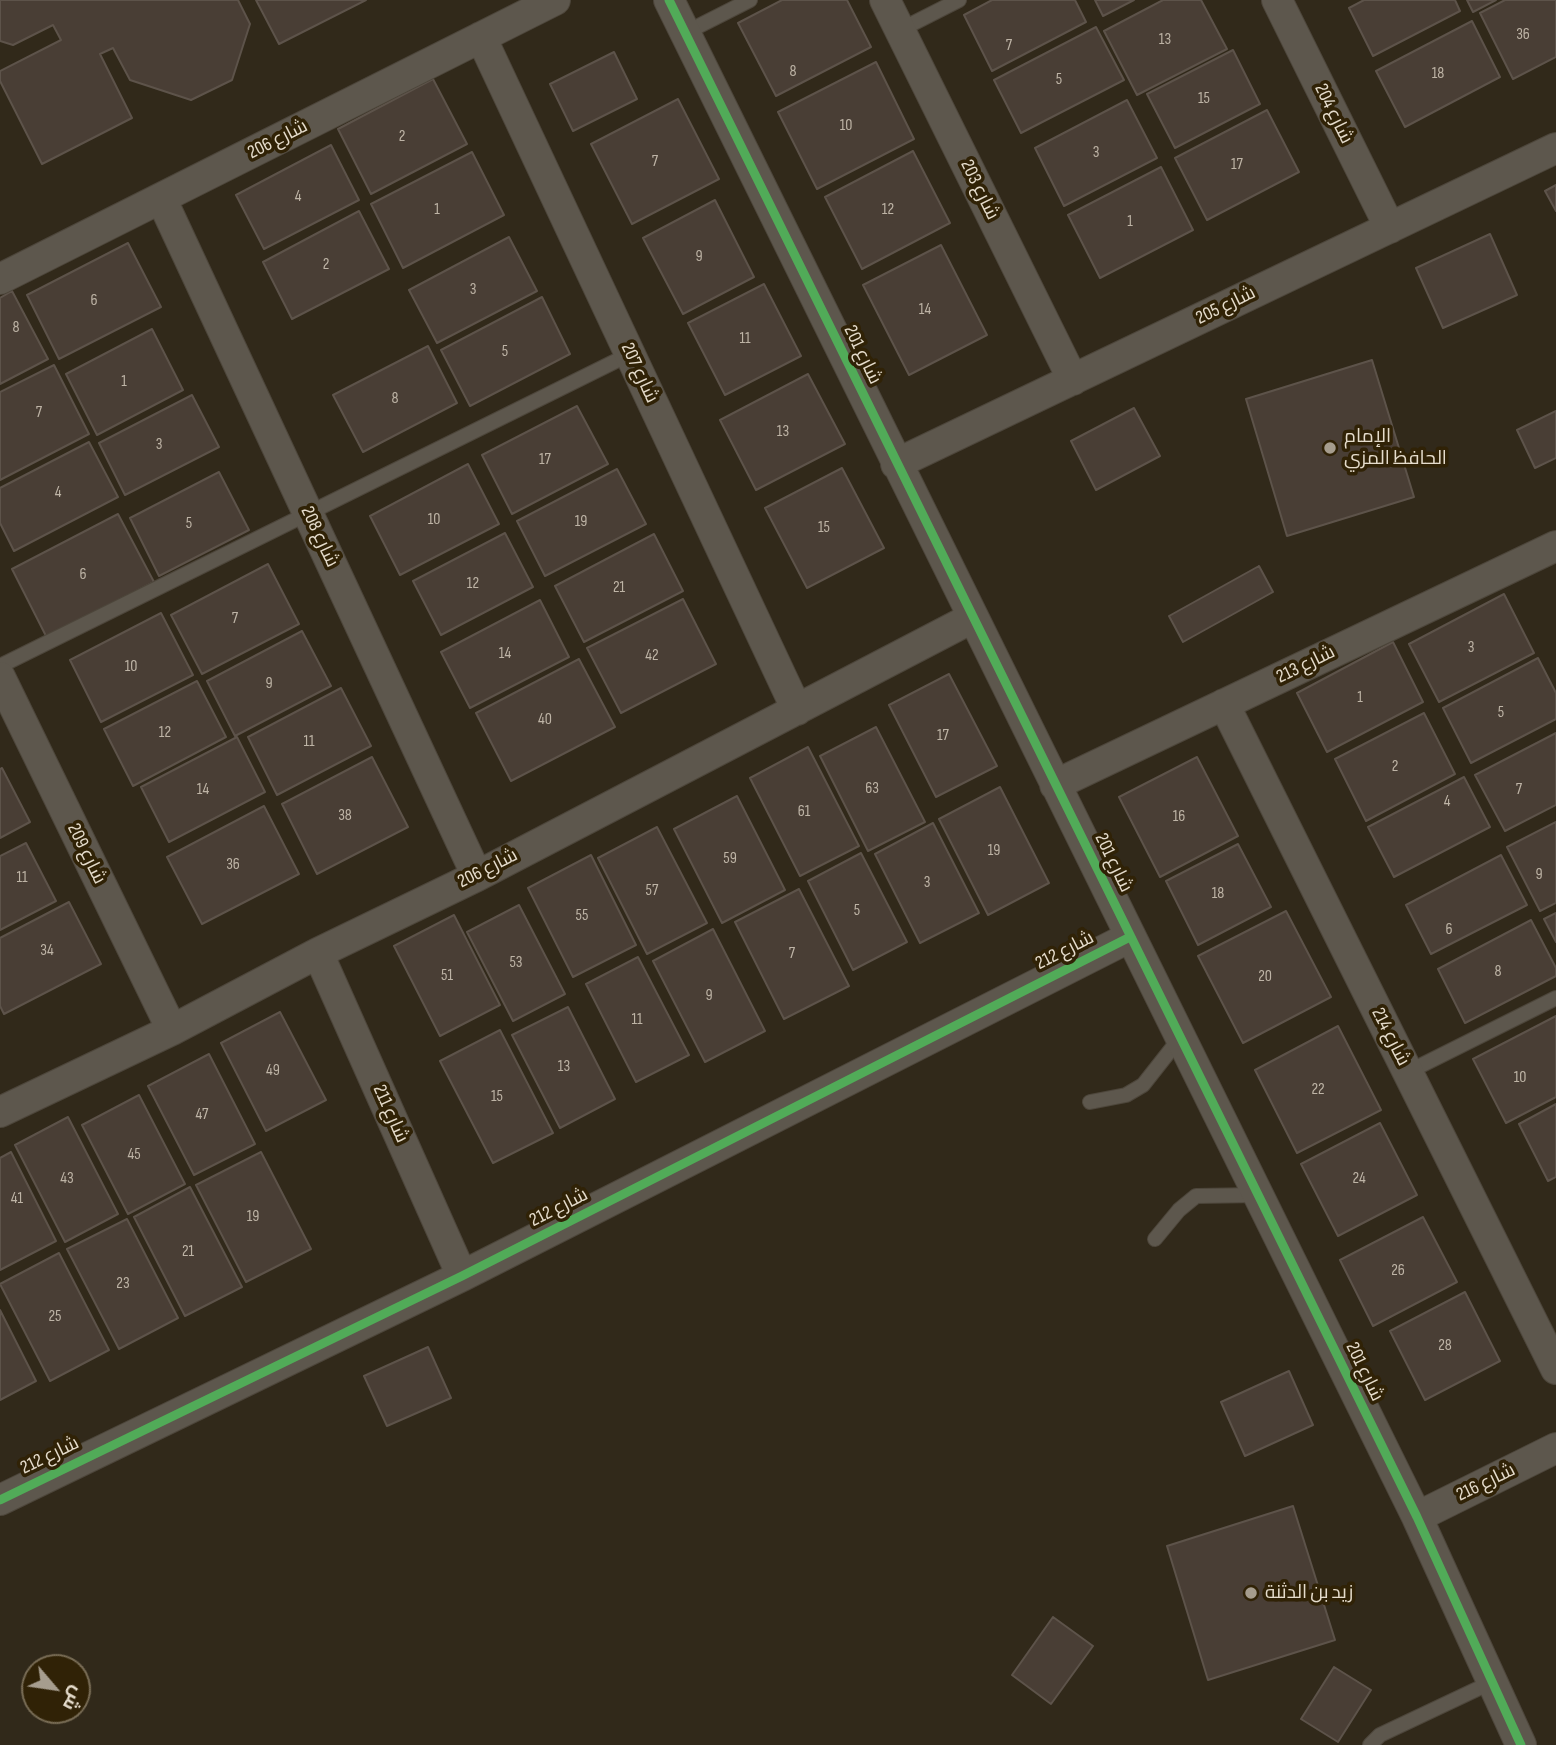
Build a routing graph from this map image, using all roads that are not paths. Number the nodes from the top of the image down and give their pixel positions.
1 (555, 0) edge
2 (669, 0) edge
3 (750, 0) edge
4 (885, 0) edge
5 (959, 0) edge
6 (1277, 0) edge
7 (900, 30) junction
8 (685, 33) junction
9 (481, 37) junction
10 (1556, 148) edge
11 (161, 198) junction
12 (1390, 228) junction
13 (0, 279) edge
14 (630, 354) junction
15 (1073, 380) junction
16 (896, 464) junction
17 (308, 513) junction
18 (1553, 554) edge
19 (972, 618) junction
20 (0, 666) edge
21 (0, 677) edge
22 (1224, 704) junction
23 (797, 710) junction
24 (1055, 785) junction
25 (477, 876) junction
26 (1130, 937) junction
27 (317, 953) junction
28 (1556, 998) edge
29 (172, 1030) junction
30 (1180, 1038) junction
31 (1408, 1072) junction
32 (1090, 1102) dead end
33 (0, 1112) edge
34 (1258, 1195) junction
35 (1155, 1239) dead end
36 (463, 1276) junction
37 (1556, 1369) edge
38 (1556, 1448) edge
39 (0, 1500) edge
40 (1417, 1517) junction
41 (1492, 1682) junction
42 (1370, 1745) edge
43 (1521, 1745) edge

1 - 9 street, شارع 206
2 - 8 street, شارع 201
3 - 8 lane
4 - 7 street, شارع 203
5 - 7 lane
6 - 12 street, شارع 204
7 - 15 street, شارع 203
8 - 16 street, شارع 201
9 - 11 street, شارع 206
9 - 14 street, شارع 207
10 - 12 street, شارع 205
11 - 13 street, شارع 206
11 - 17 street, شارع 208
12 - 15 street, شارع 205
14 - 17 lane
14 - 23 street, شارع 207
15 - 16 street, شارع 205
16 - 19 street, شارع 201
17 - 20 lane
17 - 25 street, شارع 208
18 - 22 street, شارع 213
19 - 23 street, شارع 206
19 - 24 street, شارع 201
21 - 29 street, شارع 209
22 - 24 street, شارع 213
22 - 31 street, شارع 214
23 - 25 street, شارع 206
24 - 26 street, شارع 201
25 - 27 street, شارع 206
26 - 30 street, شارع 201
26 - 36 street, شارع 212
27 - 29 street, شارع 206
27 - 36 street, شارع 211
28 - 31 lane
29 - 33 street, شارع 206
30 - 32 lane
30 - 34 street, شارع 201
31 - 37 street, شارع 214
34 - 35 lane
34 - 40 street, شارع 201
36 - 39 street, شارع 212
38 - 40 street, شارع 216
40 - 41 street, شارع 201
41 - 42 lane
41 - 43 street, شارع 201

